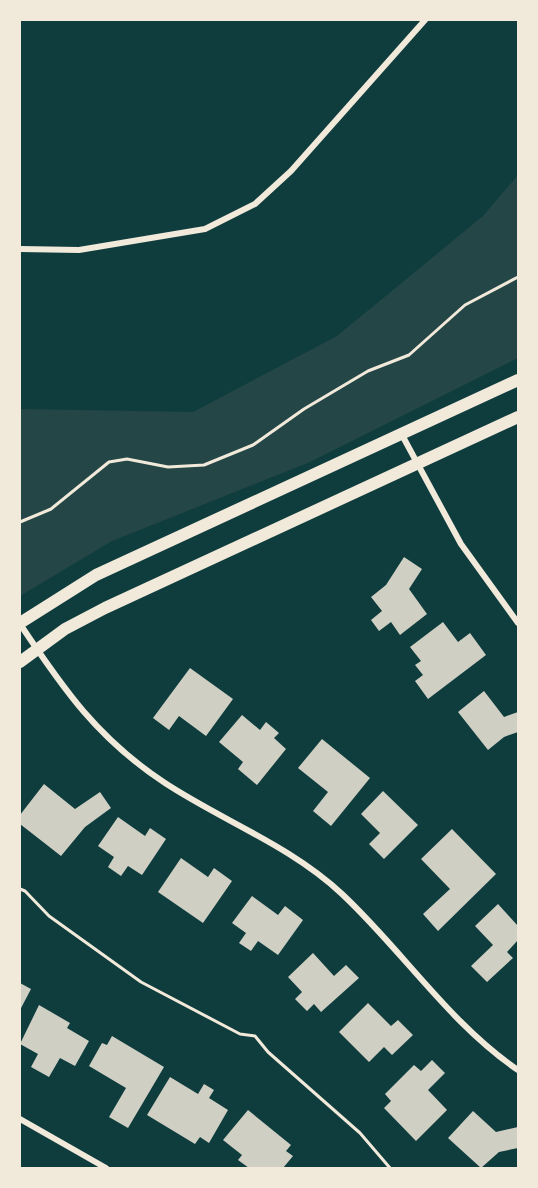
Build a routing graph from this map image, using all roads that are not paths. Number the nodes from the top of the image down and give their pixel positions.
1 (425, 20) edge
2 (20, 249) edge
3 (519, 380) edge
4 (519, 417) edge
5 (402, 435) junction
6 (417, 464) junction
7 (20, 623) edge
8 (519, 623) edge
9 (36, 649) junction
10 (20, 662) edge
11 (519, 1070) edge
12 (20, 1119) edge
13 (106, 1168) edge

1 - 2 street
3 - 5 main road
4 - 6 main road
5 - 6 street
5 - 7 main road
6 - 8 street
6 - 9 main road
7 - 9 street
9 - 10 main road
9 - 11 street
12 - 13 street

